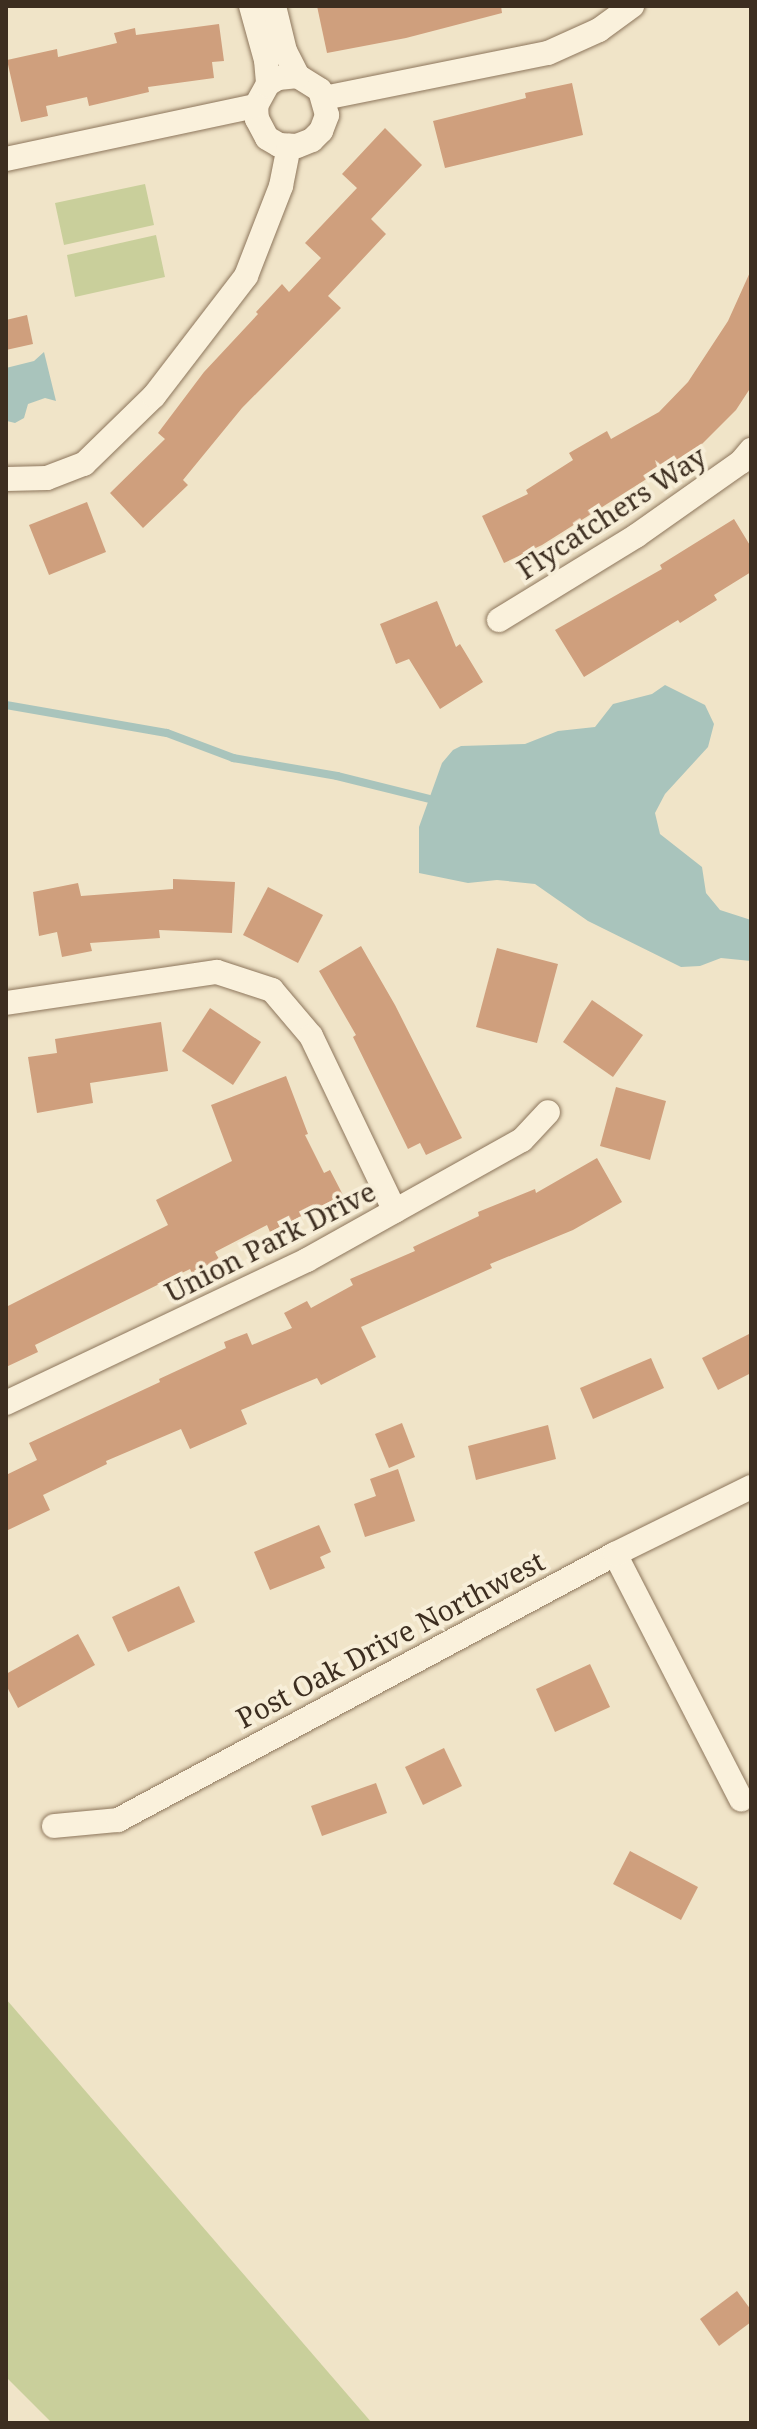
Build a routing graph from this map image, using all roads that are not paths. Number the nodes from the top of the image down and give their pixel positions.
1 (251, 6) edge
2 (274, 6) edge
3 (632, 6) edge
4 (298, 76) junction
5 (268, 84) junction
6 (324, 98) junction
7 (256, 106) junction
8 (289, 146) junction
9 (6, 159) edge
10 (748, 462) edge
11 (6, 479) edge
12 (499, 620) dead end
13 (6, 1003) edge
14 (548, 1112) dead end
15 (395, 1211) junction
16 (6, 1403) edge
17 (751, 1487) edge
18 (615, 1554) junction
19 (741, 1799) dead end
20 (54, 1826) dead end

1 - 5 street
2 - 4 street
3 - 6 street
4 - 5 street
4 - 6 street
5 - 7 street
6 - 8 street
7 - 8 street
7 - 9 street
8 - 11 street
10 - 12 street, Flycatchers Way
13 - 15 street
14 - 15 street, Union Park Drive
15 - 16 street, Union Park Drive
17 - 18 street, Post Oak Drive Northwest
18 - 19 street
18 - 20 street, Post Oak Drive Northwest

